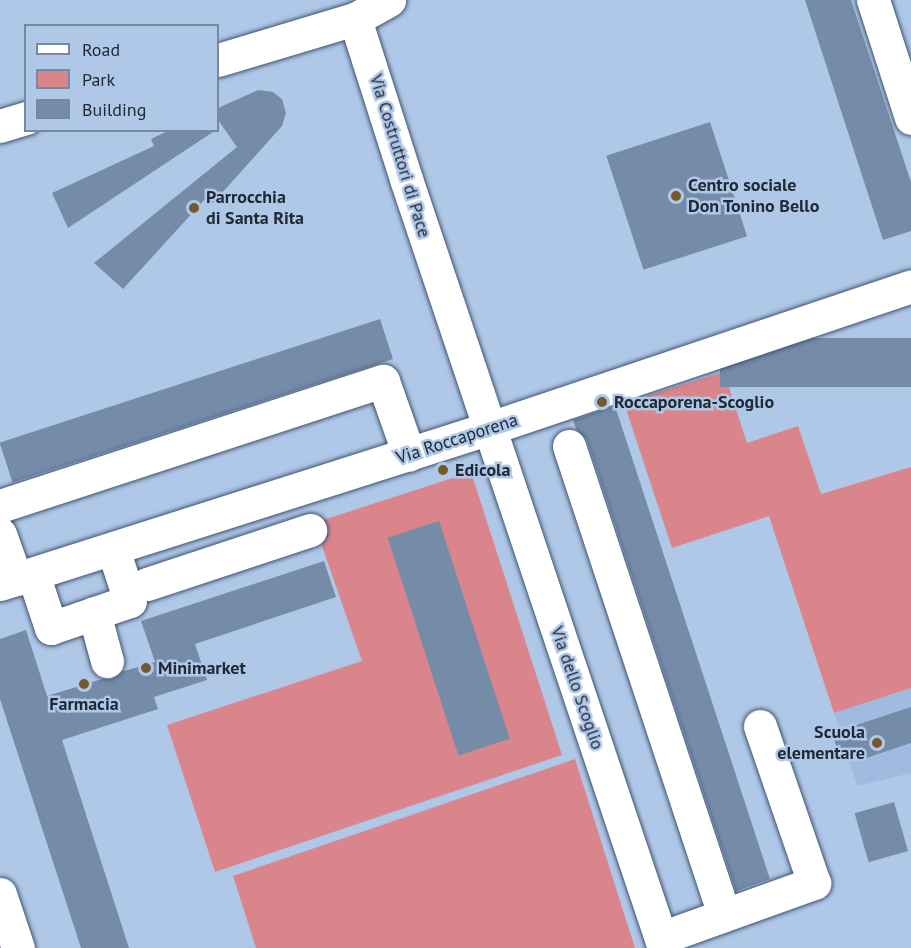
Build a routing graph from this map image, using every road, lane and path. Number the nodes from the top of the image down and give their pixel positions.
1 (389, 0) edge
2 (873, 0) edge
3 (355, 19) junction
4 (219, 60) edge
5 (911, 118) edge
6 (24, 119) edge
7 (0, 126) edge
8 (911, 286) edge
9 (490, 428) junction
10 (569, 446) dead end
11 (409, 454) junction
12 (0, 506) edge
13 (171, 530) junction
14 (310, 530) dead end
15 (0, 534) edge
16 (113, 549) junction
17 (185, 572) junction
18 (16, 579) edge
19 (147, 585) dead end
20 (94, 613) junction
21 (107, 661) dead end
22 (760, 726) dead end
23 (0, 894) edge
24 (724, 915) junction
25 (662, 943) edge
26 (18, 948) edge

1 - 3 street
2 - 5 street
3 - 4 street
3 - 9 street, Via Costruttori di Pace
6 - 7 street
8 - 9 street, Via Roccaporena
9 - 11 street, Via Roccaporena
9 - 25 street, Via dello Scoglio
10 - 24 street
11 - 12 street
11 - 13 street, Via Roccaporena
13 - 16 street, Via Roccaporena
13 - 17 street
14 - 17 street
15 - 18 street
16 - 18 street, Via Roccaporena
16 - 20 street
17 - 19 street
18 - 20 street
20 - 21 street
22 - 24 street
23 - 26 street
24 - 25 street

